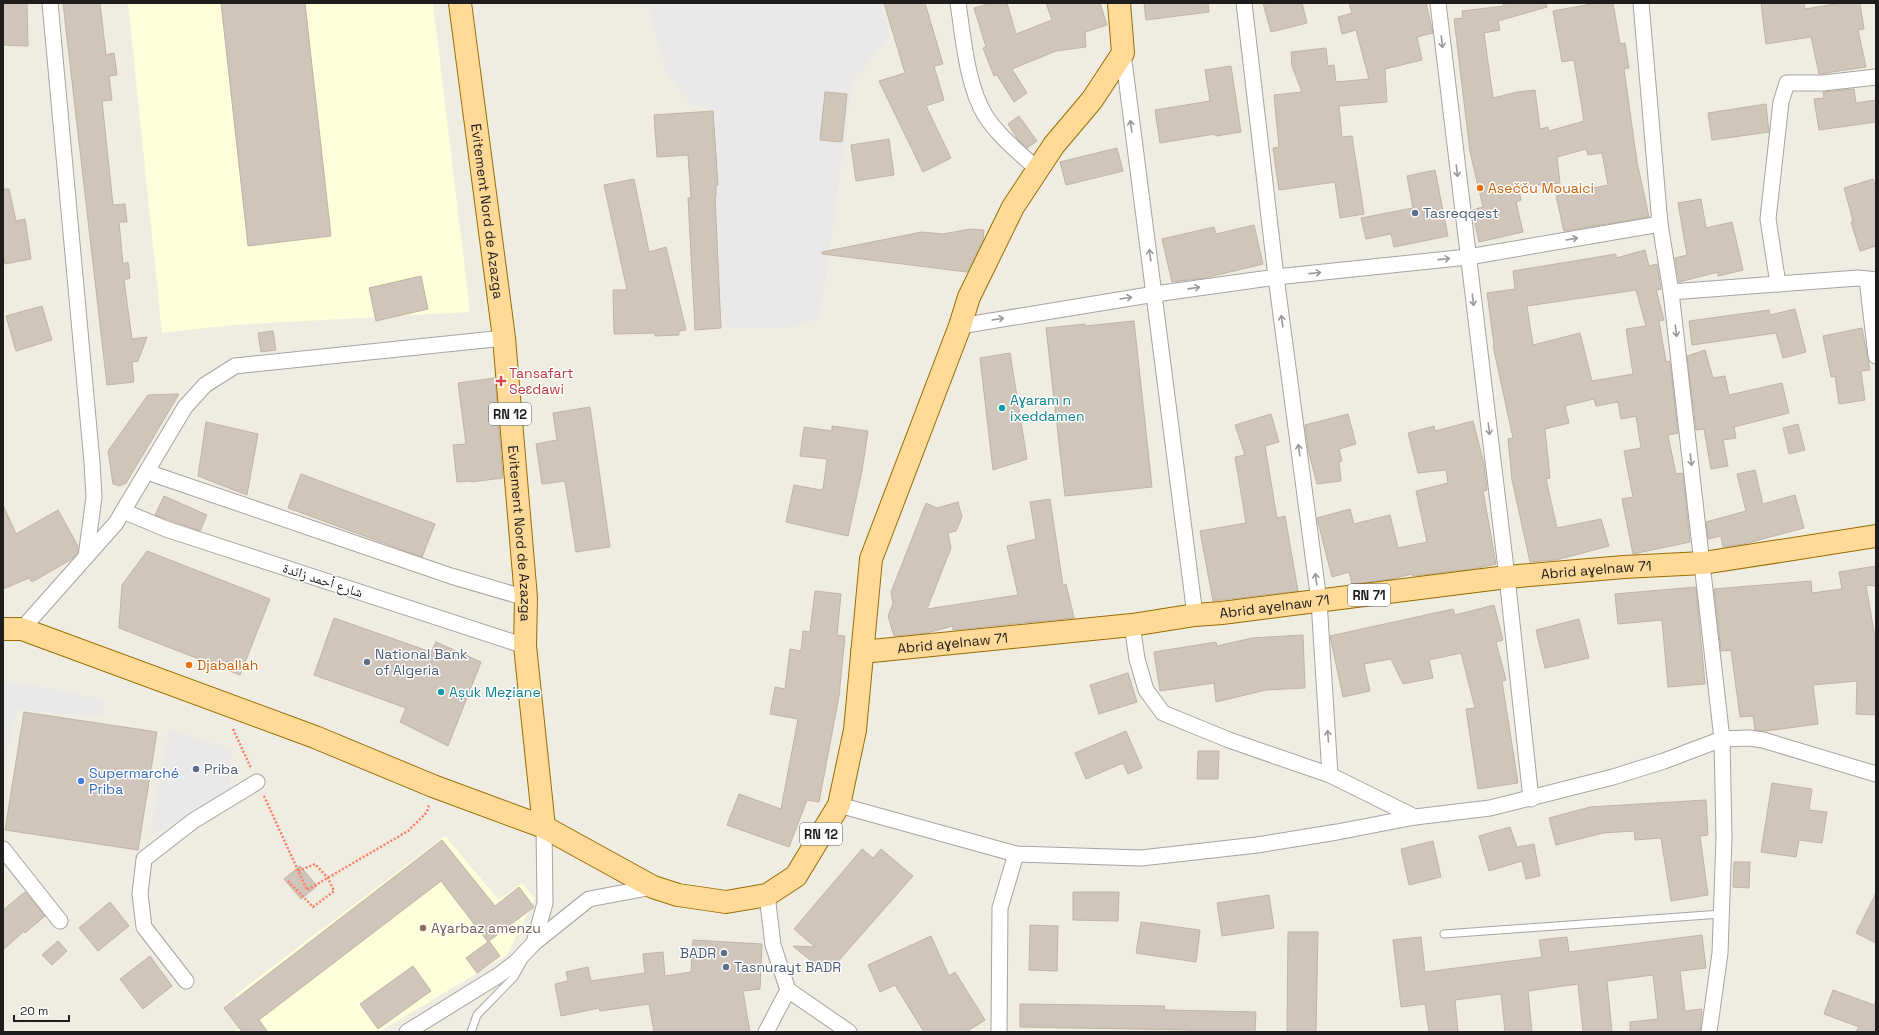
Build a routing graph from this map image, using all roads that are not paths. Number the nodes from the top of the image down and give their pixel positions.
1 (50, 3) edge
2 (460, 3) edge
3 (958, 3) edge
4 (1119, 3) edge
5 (1244, 3) edge
6 (1438, 3) edge
7 (1641, 3) edge
8 (1123, 53) junction
9 (1876, 77) edge
10 (1038, 170) junction
11 (1660, 224) junction
12 (1468, 257) junction
13 (1276, 277) junction
14 (1871, 280) edge
15 (1778, 284) junction
16 (1671, 292) junction
17 (1155, 294) junction
18 (960, 326) junction
19 (504, 338) junction
20 (1876, 356) edge
21 (147, 472) junction
22 (123, 511) junction
23 (1876, 536) edge
24 (86, 557) junction
25 (1703, 563) junction
26 (1507, 577) junction
27 (526, 598) junction
28 (1319, 601) junction
29 (1195, 615) junction
30 (1132, 625) junction
31 (12, 629) edge
32 (525, 646) junction
33 (862, 652) junction
34 (1722, 738) junction
35 (1876, 774) edge
36 (1330, 775) junction
37 (257, 782) road end
38 (1531, 799) junction
39 (839, 805) junction
40 (1415, 817) junction
41 (544, 827) junction
42 (3, 849) edge
43 (1016, 854) junction
44 (653, 887) junction
45 (767, 895) junction
46 (1721, 914) junction
47 (60, 921) dead end
48 (1444, 934) dead end
49 (534, 942) junction
50 (186, 981) dead end
51 (788, 990) junction
52 (407, 1032) edge
53 (471, 1032) edge
54 (766, 1032) edge
55 (849, 1032) edge
56 (999, 1032) edge
57 (1709, 1032) edge

1 - 24 street
2 - 19 main road, Evitement Nord de Azazga / RN 12
3 - 10 street
4 - 8 main road
5 - 13 street
6 -> 12 street
7 - 11 street
8 - 10 main road, RN 12
17 -> 8 street
9 - 15 street
10 - 18 main road, RN 12
12 -> 11 street
11 - 16 street
13 -> 12 street
12 -> 26 street
17 -> 13 street
28 -> 13 street
14 - 15 street
14 - 20 street
15 - 16 street
16 -> 25 street
18 -> 17 street
17 - 29 street
18 - 33 main road, RN 12
19 - 21 street
19 - 27 main road, Evitement Nord de Azazga / RN 12
21 - 22 street
21 - 27 street
22 - 24 street
22 - 32 street, شارع أحمد زائدة
23 - 25 main road, Abrid aɣelnaw 71 / RN 71
24 - 31 street
25 - 26 main road, Abrid aɣelnaw 71 / RN 71
25 - 34 street
26 - 28 main road, Abrid aɣelnaw 71 / RN 71
26 - 38 street
27 - 32 main road, Evitement Nord de Azazga / RN 12
28 - 29 main road, Abrid aɣelnaw 71 / RN 71
36 -> 28 street
29 - 30 main road, Abrid aɣelnaw 71 / RN 71
30 - 33 main road, Abrid aɣelnaw 71 / RN 71
30 - 36 street
31 - 41 main road, RN 12
32 - 41 main road, Evitement Nord de Azazga / RN 12
33 - 39 main road, RN 12
34 - 35 street
34 - 38 street
34 - 46 street
36 - 40 street
37 - 50 street
38 - 40 street
39 - 43 street
39 - 45 main road, RN 12
40 - 43 street
41 - 44 main road, RN 12
41 - 49 street
42 - 47 street
43 - 56 street
44 - 45 main road, RN 12
44 - 49 street
45 - 51 street
46 - 48 lane
46 - 57 street
49 - 52 street
49 - 53 lane
51 - 54 street
51 - 55 street

